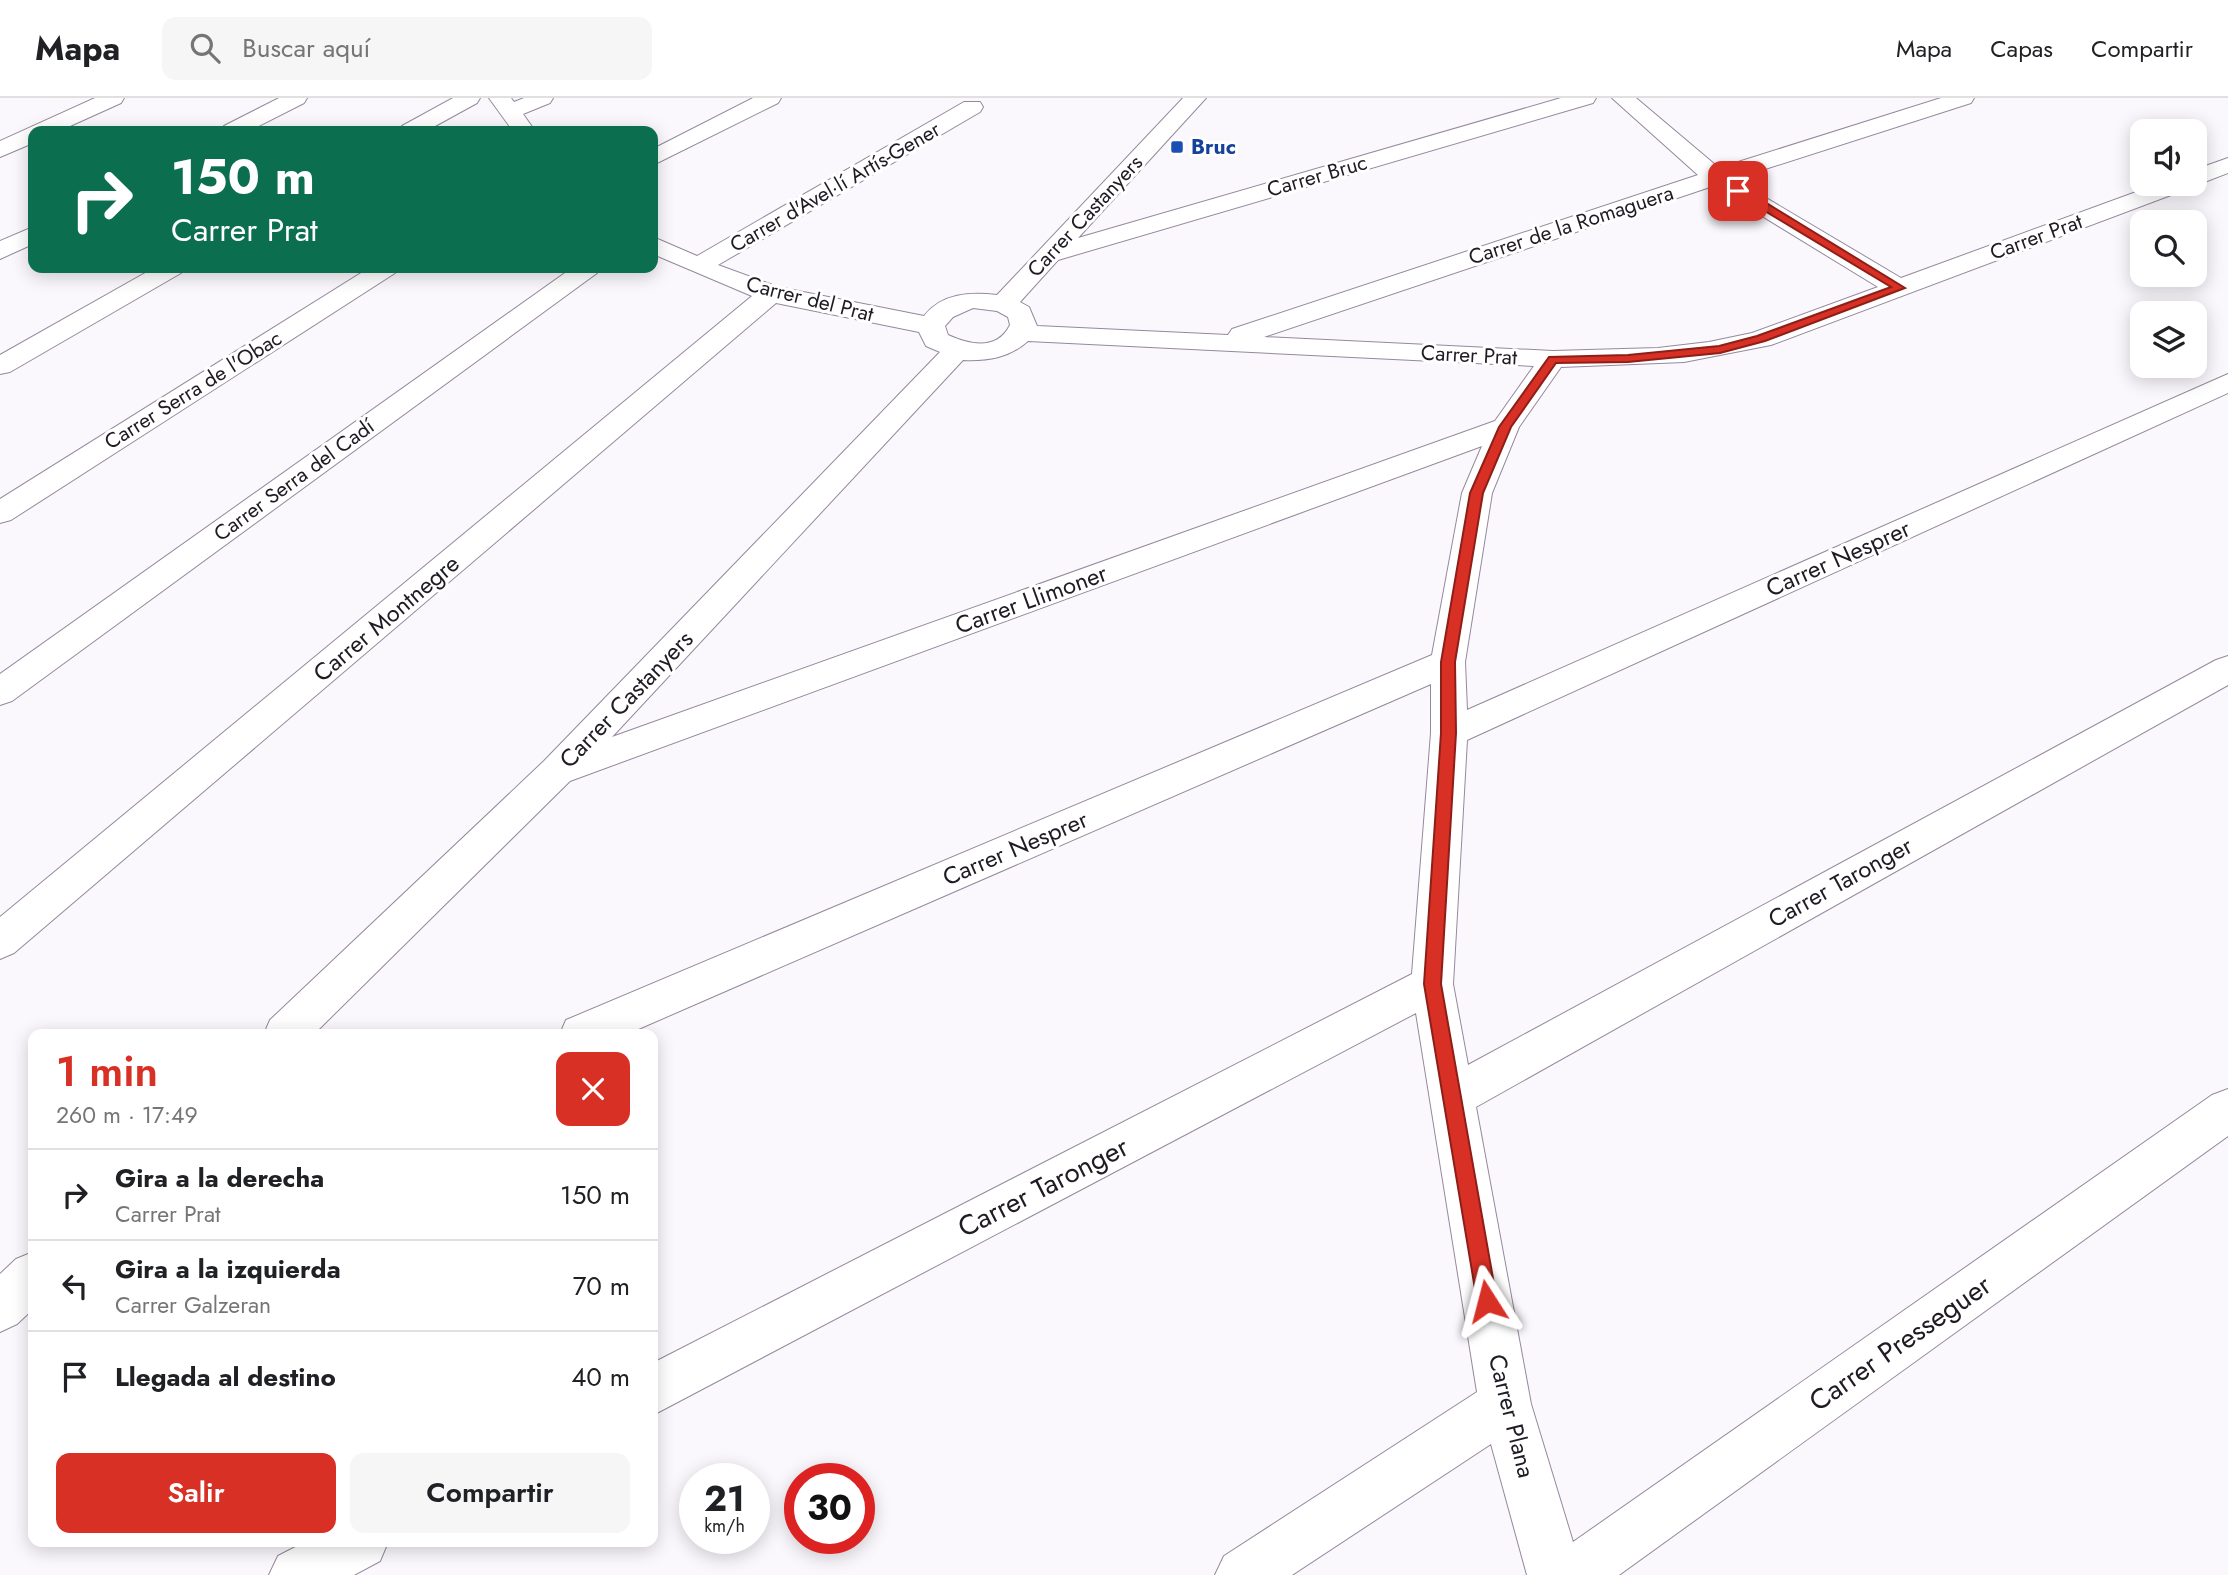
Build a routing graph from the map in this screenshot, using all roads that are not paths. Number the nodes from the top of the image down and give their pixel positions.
1 (113, 98) edge
2 (296, 98) edge
3 (468, 98) edge
4 (542, 98) edge
5 (770, 98) edge
6 (1585, 98) edge
7 (1623, 98) edge
8 (1963, 98) edge
9 (1196, 99) edge
10 (505, 105) edge
11 (972, 107) dead end
12 (52, 126) edge
13 (242, 126) edge
14 (419, 126) edge
15 (520, 126) edge
16 (28, 137) edge
17 (0, 150) edge
18 (658, 155) edge
19 (2228, 165) edge
20 (2207, 173) edge
21 (1715, 177) junction
22 (2147, 196) edge
23 (28, 237) edge
24 (658, 247) edge
25 (0, 251) edge
26 (1048, 255) junction
27 (698, 266) junction
28 (163, 273) edge
29 (378, 273) edge
30 (581, 273) edge
31 (1899, 288) junction
32 (771, 293) junction
33 (1004, 303) junction
34 (931, 326) junction
35 (1023, 332) junction
36 (1220, 342) junction
37 (956, 351) junction
38 (1553, 359) junction
39 (0, 366) edge
40 (2228, 382) edge
41 (1505, 427) junction
42 (0, 513) edge
43 (1448, 662) junction
44 (2228, 669) edge
45 (0, 692) edge
46 (1449, 733) junction
47 (557, 771) junction
48 (0, 941) edge
49 (1432, 984) junction
50 (290, 1029) edge
51 (593, 1029) edge
52 (1452, 1096) junction
53 (2228, 1110) edge
54 (28, 1281) edge
55 (0, 1307) edge
56 (658, 1387) edge
57 (1504, 1404) junction
58 (351, 1547) edge
59 (297, 1575) edge
60 (1243, 1575) edge
61 (1555, 1575) edge
62 (1573, 1575) edge

1 - 12 street
2 - 13 street
3 - 14 street
4 - 10 street
5 - 18 street
6 - 26 street, Carrer Bruc
7 - 21 street
8 - 21 street, Carrer de la Romaguera
9 - 26 street, Carrer Castanyers
10 - 15 street
11 - 27 street, Carrer d'Avel·lí Artís-Gener
16 - 17 street
19 - 20 street
21 - 31 street
21 - 36 street, Carrer de la Romaguera
22 - 31 street, Carrer Prat
23 - 25 street
24 - 27 street, Carrer del Prat
26 - 33 street, Carrer Castanyers
27 - 32 street, Carrer del Prat
28 - 39 street
29 - 42 street, Carrer Serra de l'Obac
30 - 45 street, Carrer Serra del Cadí
31 - 38 street, Carrer Prat
32 - 34 street, Carrer del Prat
32 - 48 street, Carrer Montnegre
33 - 34 street
33 - 35 street
34 - 37 street
35 - 36 street, Carrer Prat
35 - 37 street
36 - 38 street, Carrer Prat
37 - 47 street, Carrer Castanyers
38 - 41 street, Carrer Plana
40 - 46 street, Carrer Nesprer
41 - 43 street, Carrer Plana
41 - 47 street, Carrer Llimoner
43 - 46 street, Carrer Plana
43 - 51 street, Carrer Nesprer
44 - 52 street, Carrer Taronger
46 - 49 street, Carrer Plana
47 - 50 street, Carrer Castanyers
49 - 52 street, Carrer Plana
49 - 56 street, Carrer Taronger
52 - 57 street, Carrer Plana
53 - 62 street, Carrer Presseguer
54 - 55 street
57 - 60 street
57 - 61 street, Carrer Plana
58 - 59 street

